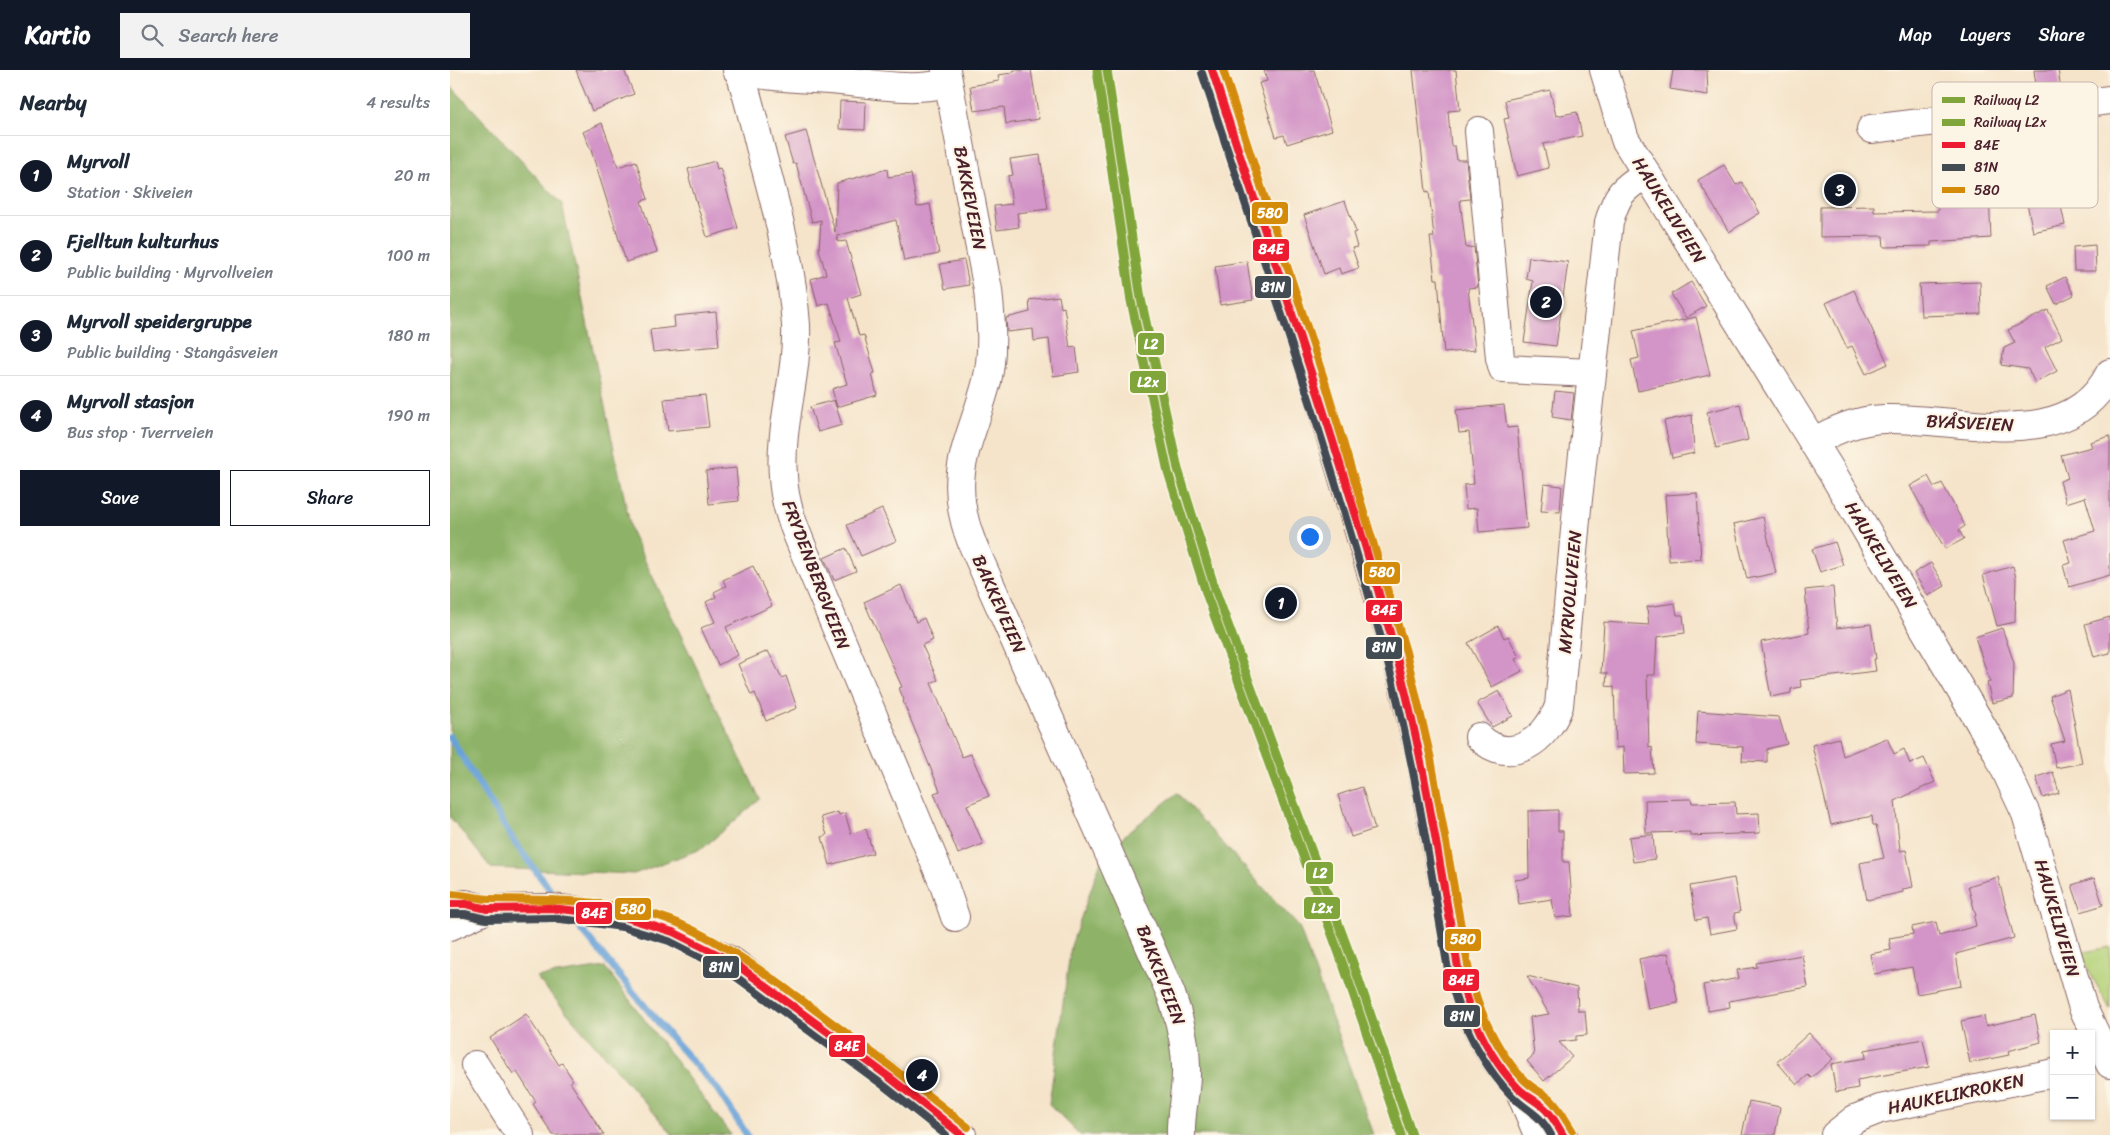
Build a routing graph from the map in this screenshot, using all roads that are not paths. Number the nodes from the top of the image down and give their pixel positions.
1 (739, 70) edge
2 (1212, 70) edge
3 (1608, 71) edge
4 (946, 76) edge
5 (1932, 122) edge
6 (1871, 129) dead end
7 (1479, 131) dead end
8 (1646, 174) junction
9 (2110, 373) edge
10 (1592, 374) junction
11 (1813, 442) junction
12 (1479, 738) dead end
13 (450, 904) edge
14 (487, 909) junction
15 (955, 917) dead end
16 (450, 926) edge
17 (2102, 1060) edge
18 (474, 1065) dead end
19 (2050, 1074) edge
20 (1519, 1089) junction
21 (1177, 1129) edge
22 (520, 1135) edge
23 (962, 1135) edge
24 (1538, 1135) edge
25 (1563, 1135) edge
26 (1835, 1135) edge

1 - 4 street
1 - 15 street, FRYDENBERGVEIEN
2 - 20 street
3 - 8 street, HAUKELIVEIEN
4 - 21 street, BAKKEVEIEN
5 - 6 street
7 - 10 street
8 - 10 street, MYRVOLLVEIEN
8 - 11 street, HAUKELIVEIEN
9 - 11 street, BYÅSVEIEN
10 - 12 street, MYRVOLLVEIEN
11 - 17 street, HAUKELIVEIEN
13 - 14 street
14 - 16 street
14 - 23 street
18 - 22 street
19 - 26 street, HAUKELIKROKEN
20 - 24 street
20 - 25 street

